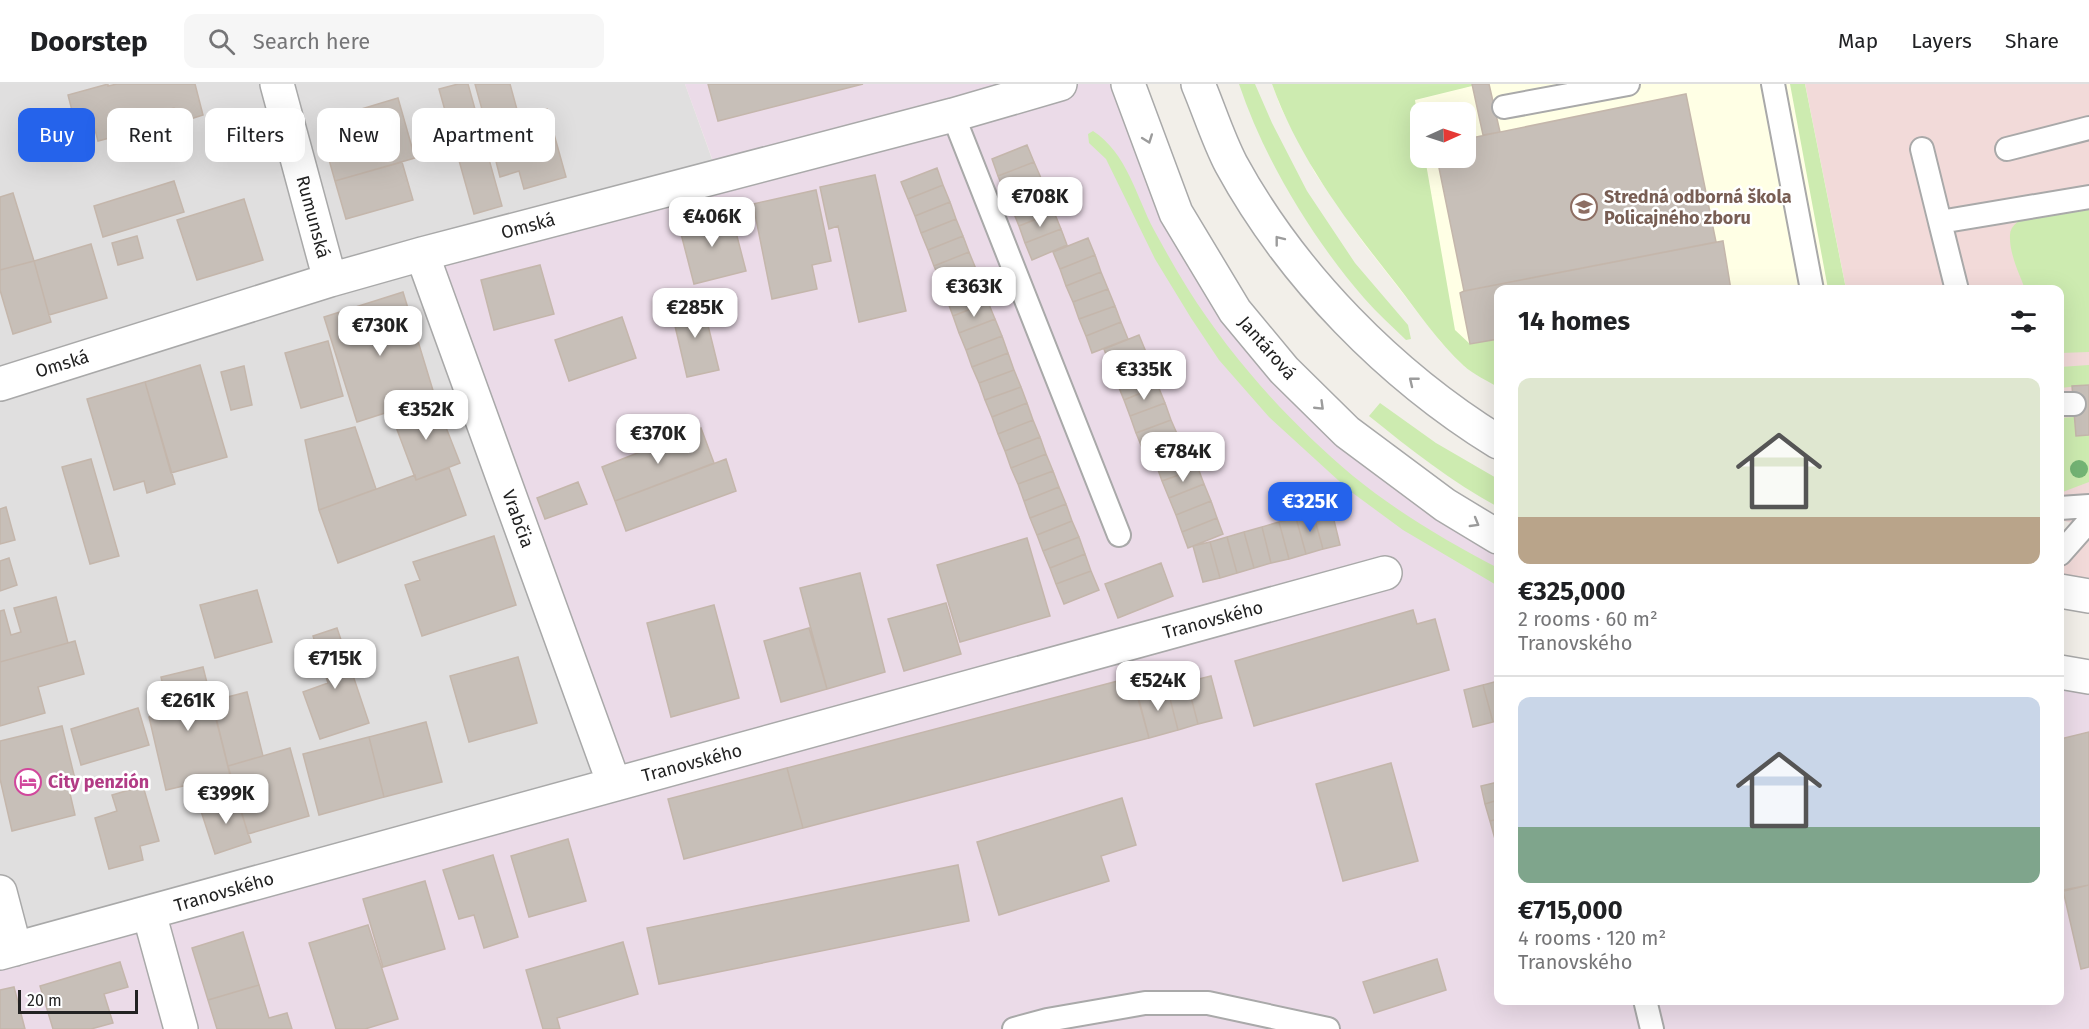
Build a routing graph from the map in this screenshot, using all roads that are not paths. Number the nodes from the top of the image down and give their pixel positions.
1 (277, 84) edge
2 (1060, 84) edge
3 (1128, 84) edge
4 (1198, 84) edge
5 (1629, 84) edge
6 (1773, 84) edge
7 (1504, 107) dead end
8 (953, 115) junction
9 (2089, 128) edge
10 (1922, 149) dead end
11 (2007, 149) dead end
12 (2089, 197) edge
13 (1940, 222) junction
14 (422, 254) junction
15 (330, 280) junction
16 (1811, 285) edge
17 (1956, 285) edge
18 (0, 384) edge
19 (1494, 440) edge
20 (2089, 506) edge
21 (2064, 508) edge
22 (2085, 530) edge
23 (1119, 535) dead end
24 (1494, 535) edge
25 (2064, 550) edge
26 (1385, 573) dead end
27 (2064, 592) edge
28 (2089, 596) edge
29 (2064, 673) edge
30 (2089, 677) edge
31 (614, 784) junction
32 (0, 892) edge
33 (149, 913) junction
34 (7, 951) edge
35 (1646, 1005) edge
36 (181, 1029) edge
37 (1014, 1029) edge
38 (1328, 1029) edge
39 (1652, 1029) edge

1 - 15 street, Rumunská
2 - 8 street, Omská
3 -> 24 street, Jantárová
19 -> 4 street
5 - 7 lane
6 - 16 lane
8 - 14 street, Omská
8 - 23 lane
9 - 11 lane
10 - 13 lane
12 - 13 lane
13 - 17 lane
14 - 15 street, Omská
14 - 31 street, Vrabčia
15 - 18 street, Omská
20 - 21 lane
22 - 25 lane
26 - 31 street, Tranovského
27 - 28 street
29 - 30 street
31 - 33 street, Tranovského
32 - 34 street
33 - 34 street, Tranovského
33 - 36 street
35 - 39 lane
37 - 38 lane

